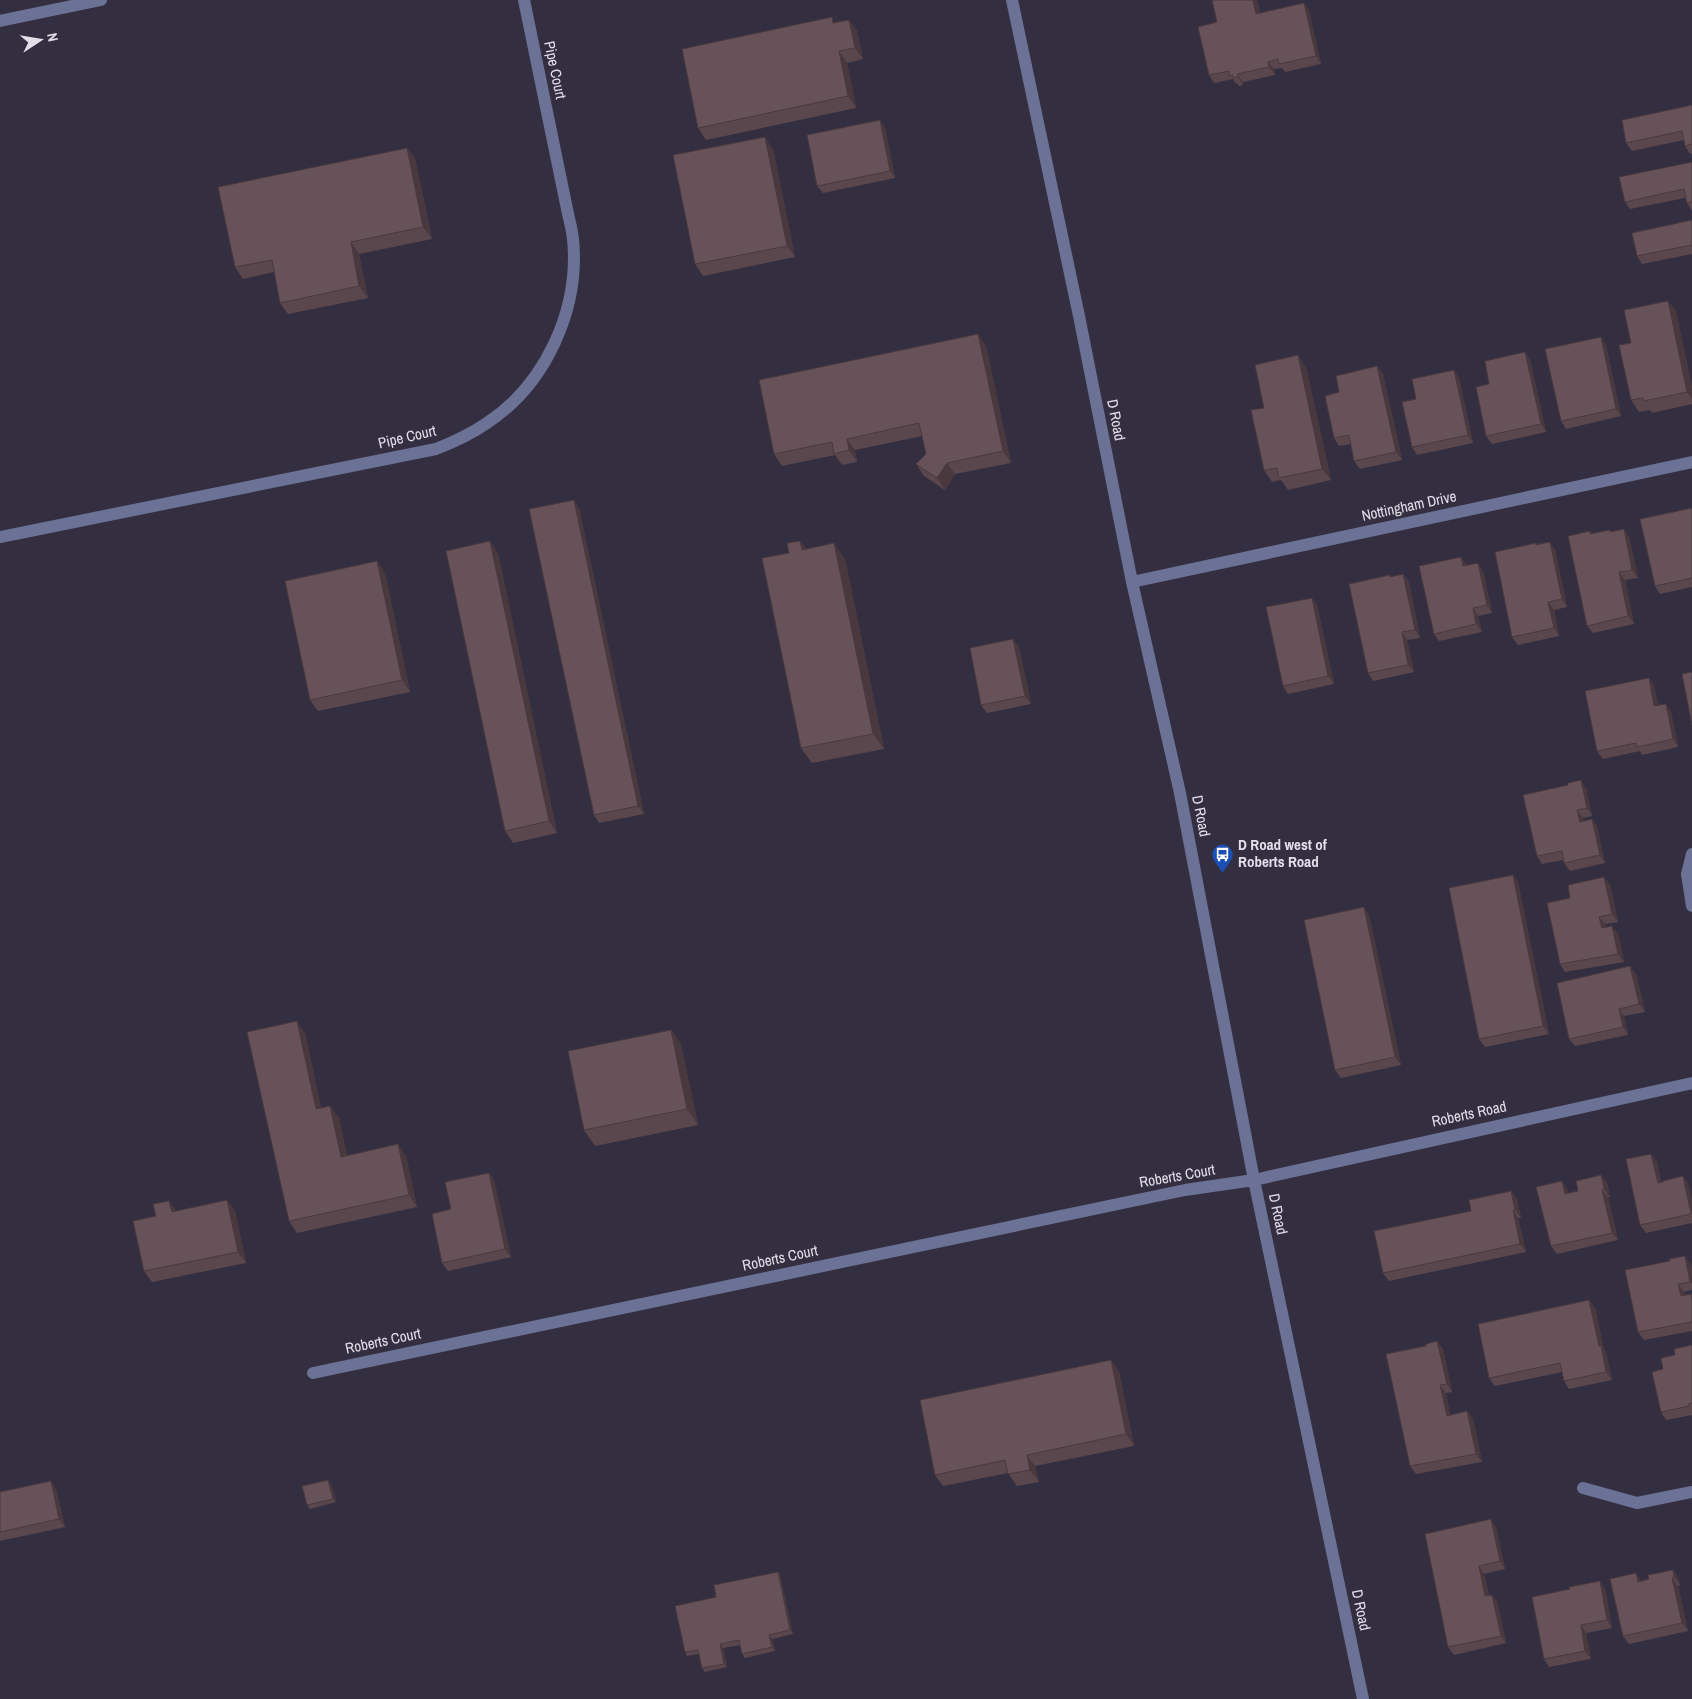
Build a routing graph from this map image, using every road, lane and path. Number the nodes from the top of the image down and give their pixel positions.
1 (101, 0) edge
2 (524, 0) edge
3 (1012, 0) edge
4 (0, 21) edge
5 (1692, 462) edge
6 (0, 537) edge
7 (1132, 582) junction
8 (1692, 854) edge
9 (1692, 906) edge
10 (1692, 1083) edge
11 (1254, 1180) junction
12 (313, 1373) dead end
13 (1583, 1488) dead end
14 (1692, 1492) edge
15 (1363, 1699) edge

1 - 4 street
2 - 6 street, Pipe Court
3 - 7 street, D Road
5 - 7 street, Nottingham Drive
7 - 11 street, D Road
8 - 9 street
10 - 11 street, Roberts Road
11 - 12 street, Roberts Court
11 - 15 street, D Road
13 - 14 street

